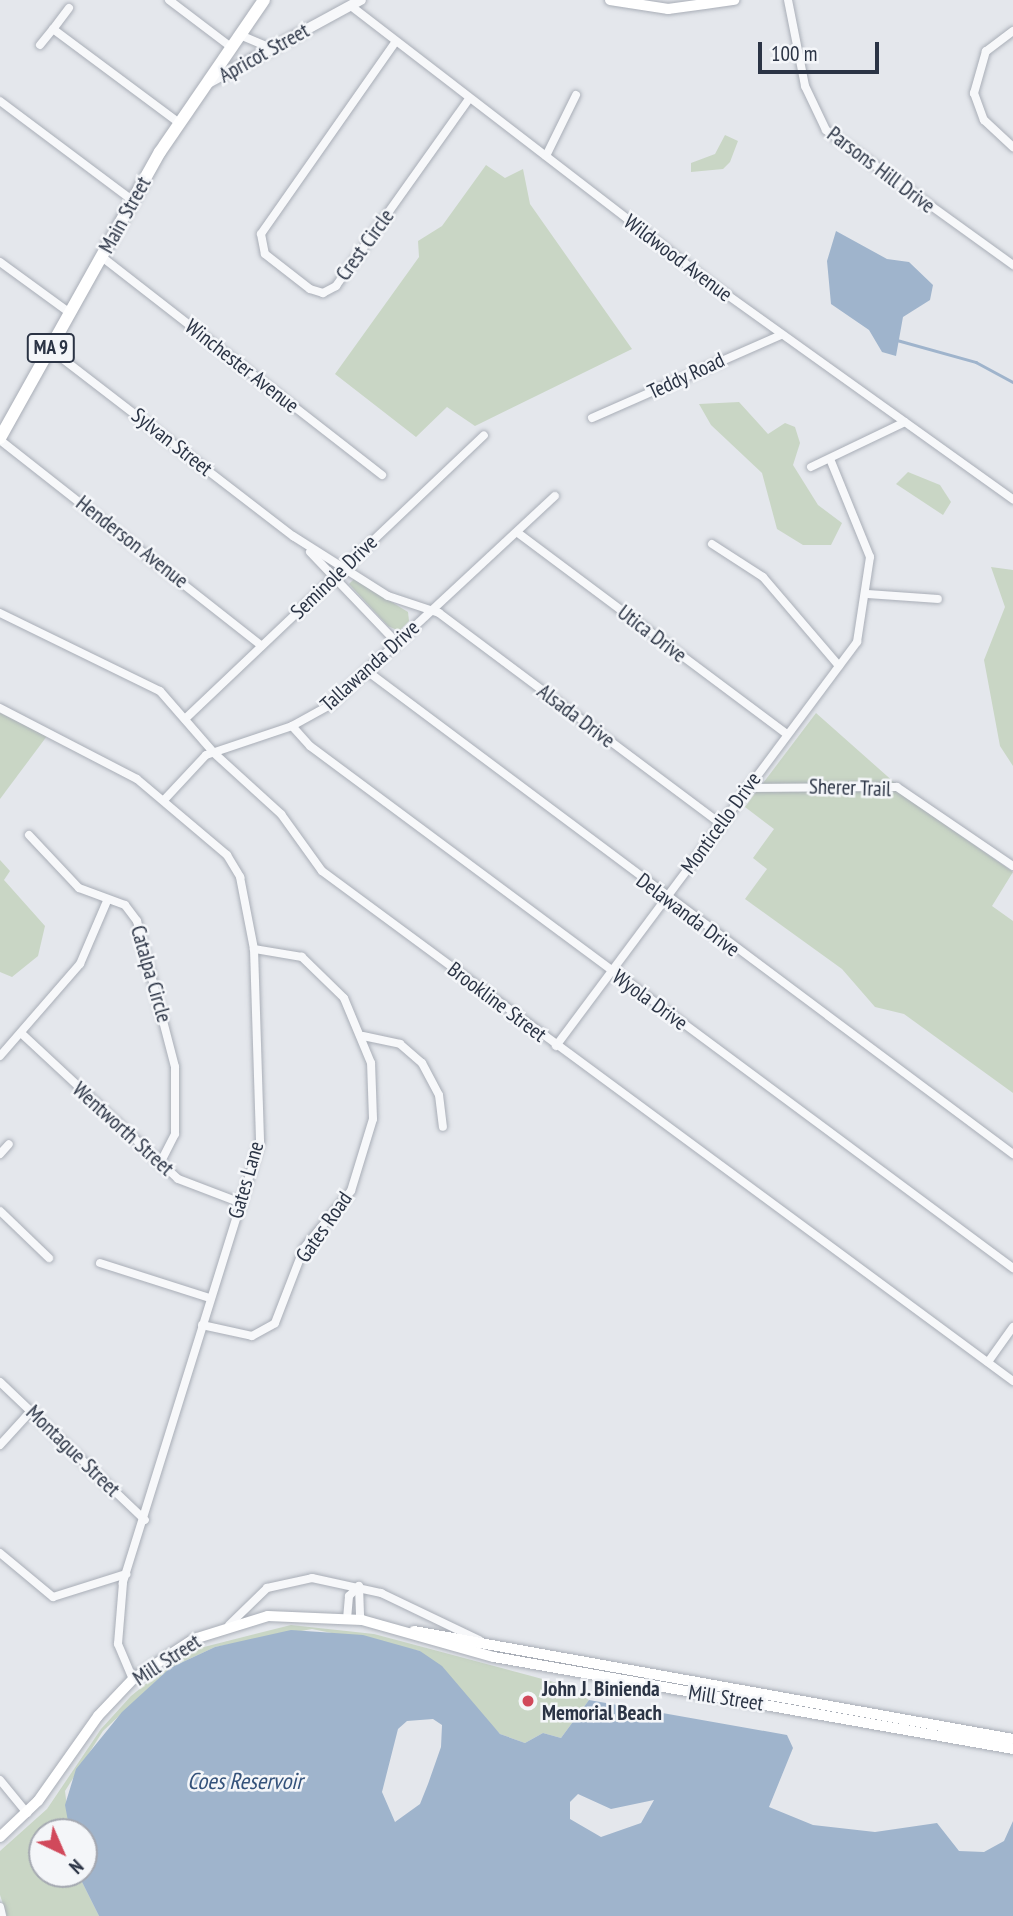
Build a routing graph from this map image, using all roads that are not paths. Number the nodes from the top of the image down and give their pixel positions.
1 (169, 0) edge
2 (264, 0) edge
3 (361, 0) edge
4 (610, 0) edge
5 (734, 0) edge
6 (788, 0) edge
7 (351, 6) junction
8 (69, 8) dead end
9 (53, 29) junction
10 (1013, 31) edge
11 (240, 36) junction
12 (394, 44) junction
13 (40, 46) dead end
14 (232, 47) junction
15 (271, 48) junction
16 (249, 59) junction
17 (203, 86) junction
18 (576, 95) dead end
19 (469, 99) junction
20 (0, 101) edge
21 (179, 123) junction
22 (1013, 147) edge
23 (546, 156) junction
24 (133, 201) junction
25 (102, 257) junction
26 (0, 262) edge
27 (1013, 265) edge
28 (70, 313) junction
29 (781, 335) junction
30 (50, 349) junction
31 (592, 418) dead end
32 (905, 422) junction
33 (484, 435) dead end
34 (0, 439) edge
35 (830, 459) junction
36 (811, 467) dead end
37 (382, 475) dead end
38 (555, 496) dead end
39 (1013, 499) edge
40 (517, 533) junction
41 (293, 536) junction
42 (712, 544) dead end
43 (343, 570) junction
44 (335, 577) junction
45 (867, 594) junction
46 (938, 599) dead end
47 (431, 611) junction
48 (0, 613) edge
49 (397, 643) junction
50 (262, 646) junction
51 (839, 666) junction
52 (367, 671) junction
53 (0, 708) edge
54 (185, 719) junction
55 (292, 726) junction
56 (787, 734) junction
57 (214, 753) junction
58 (747, 788) junction
59 (165, 799) junction
60 (721, 824) junction
61 (29, 835) dead end
62 (1013, 866) edge
63 (666, 898) junction
64 (107, 901) junction
65 (254, 949) junction
66 (610, 972) junction
67 (21, 1033) junction
68 (363, 1036) junction
69 (556, 1046) junction
70 (1, 1054) edge
71 (443, 1127) dead end
72 (9, 1144) dead end
73 (0, 1154) edge
74 (1013, 1154) edge
75 (160, 1163) junction
76 (241, 1203) junction
77 (0, 1211) edge
78 (49, 1258) dead end
79 (100, 1263) dead end
80 (1013, 1268) edge
81 (211, 1298) junction
82 (202, 1325) junction
83 (1013, 1326) edge
84 (988, 1362) junction
85 (1013, 1381) edge
86 (0, 1382) edge
87 (31, 1411) junction
88 (0, 1445) edge
89 (145, 1520) junction
90 (0, 1553) edge
91 (126, 1574) junction
92 (359, 1586) junction
93 (346, 1619) junction
94 (360, 1620) junction
95 (229, 1625) junction
96 (401, 1629) junction
97 (487, 1644) junction
98 (133, 1679) junction
99 (830, 1713) junction
100 (1013, 1740) edge
101 (1013, 1749) edge
102 (0, 1780) edge
103 (27, 1813) junction
104 (0, 1837) edge
105 (0, 1907) edge
106 (2, 1916) edge

1 - 14 street
2 - 11 highway, Main Street / MA 9
3 - 7 street, Apricot Street
4 - 5 main road
6 - 27 street, Parsons Hill Drive
7 - 12 street, Wildwood Avenue
7 - 15 street, Apricot Street
8 - 9 street
9 - 13 street
9 - 21 street
10 - 22 street
11 - 14 highway, Main Street / MA 9
11 - 15 street
12 - 19 street, Wildwood Avenue
12 - 19 street, Crest Circle
14 - 16 street
14 - 17 highway, Main Street / MA 9
15 - 16 street, Apricot Street
16 - 17 street, Apricot Street
17 - 21 highway, Main Street / MA 9
18 - 23 street
19 - 23 street, Wildwood Avenue
20 - 24 street
21 - 24 highway, Main Street / MA 9
23 - 29 street, Wildwood Avenue
24 - 25 highway, Main Street / MA 9
25 - 28 highway, Main Street / MA 9
25 - 37 street, Winchester Avenue
26 - 28 street
28 - 30 highway, Main Street / MA 9
29 - 31 street, Teddy Road
29 - 32 street, Wildwood Avenue
30 - 34 highway, Main Street / MA 9
30 - 41 street, Sylvan Street
32 - 35 street
32 - 39 street, Wildwood Avenue
33 - 43 street, Seminole Drive
34 - 50 street, Henderson Avenue
35 - 36 street
35 - 45 street, Monticello Drive
38 - 40 street, Tallawanda Drive
40 - 47 street, Tallawanda Drive
40 - 56 street, Utica Drive
41 - 43 street, Sylvan Street
41 - 44 street, Sylvan Street
42 - 51 street
43 - 44 street, Seminole Drive
43 - 47 street, Sylvan Street
44 - 49 street, Sylvan Street
44 - 50 street, Seminole Drive
45 - 46 street
45 - 51 street, Monticello Drive
47 - 49 street, Tallawanda Drive
47 - 60 street, Alsada Drive
48 - 54 street, Brookline Street
49 - 52 street, Tallawanda Drive
50 - 54 street, Seminole Drive
51 - 56 street, Monticello Drive
52 - 55 street, Tallawanda Drive
52 - 63 street, Delawanda Drive
53 - 59 street, Gates Lane
54 - 57 street, Brookline Street
55 - 57 street, Tallawanda Drive
55 - 66 street, Wyola Drive
56 - 58 street, Monticello Drive
57 - 59 street, Tallawanda Drive
57 - 69 street, Brookline Street
58 - 60 street, Monticello Drive
58 - 62 street, Sherer Trail
59 - 65 street, Gates Lane
60 - 63 street, Monticello Drive
61 - 64 street, Catalpa Circle
63 - 66 street, Monticello Drive
63 - 74 street, Delawanda Drive
64 - 67 street
64 - 75 street, Catalpa Circle
65 - 68 street, Gates Road
65 - 76 street, Gates Lane
66 - 69 street, Monticello Drive
66 - 80 street, Wyola Drive
67 - 70 street
67 - 75 street, Wentworth Street
68 - 71 street
68 - 82 street, Gates Road
69 - 84 street, Brookline Street
72 - 73 street
75 - 76 street, Wentworth Street
76 - 81 street, Gates Lane
77 - 78 street
79 - 81 street
81 - 82 street, Gates Lane
82 - 89 street, Gates Lane
83 - 84 street
84 - 85 street, Brookline Street
86 - 87 street, Montague Street
87 - 88 street
87 - 89 street, Montague Street
89 - 91 street, Gates Lane
90 - 91 street
91 - 98 street, Gates Lane
92 - 93 street
92 - 94 street
92 - 95 street
92 - 97 street
93 - 94 main road, Mill Street
93 - 95 main road, Mill Street
94 - 96 main road, Mill Street
95 - 98 main road, Mill Street
96 - 97 main road, Mill Street
96 - 99 main road, Mill Street
97 - 99 main road, Mill Street
98 - 103 main road, Mill Street
99 - 100 main road, Mill Street
99 - 101 main road, Mill Street
102 - 103 street
103 - 104 main road, Mill Street
105 - 106 street

